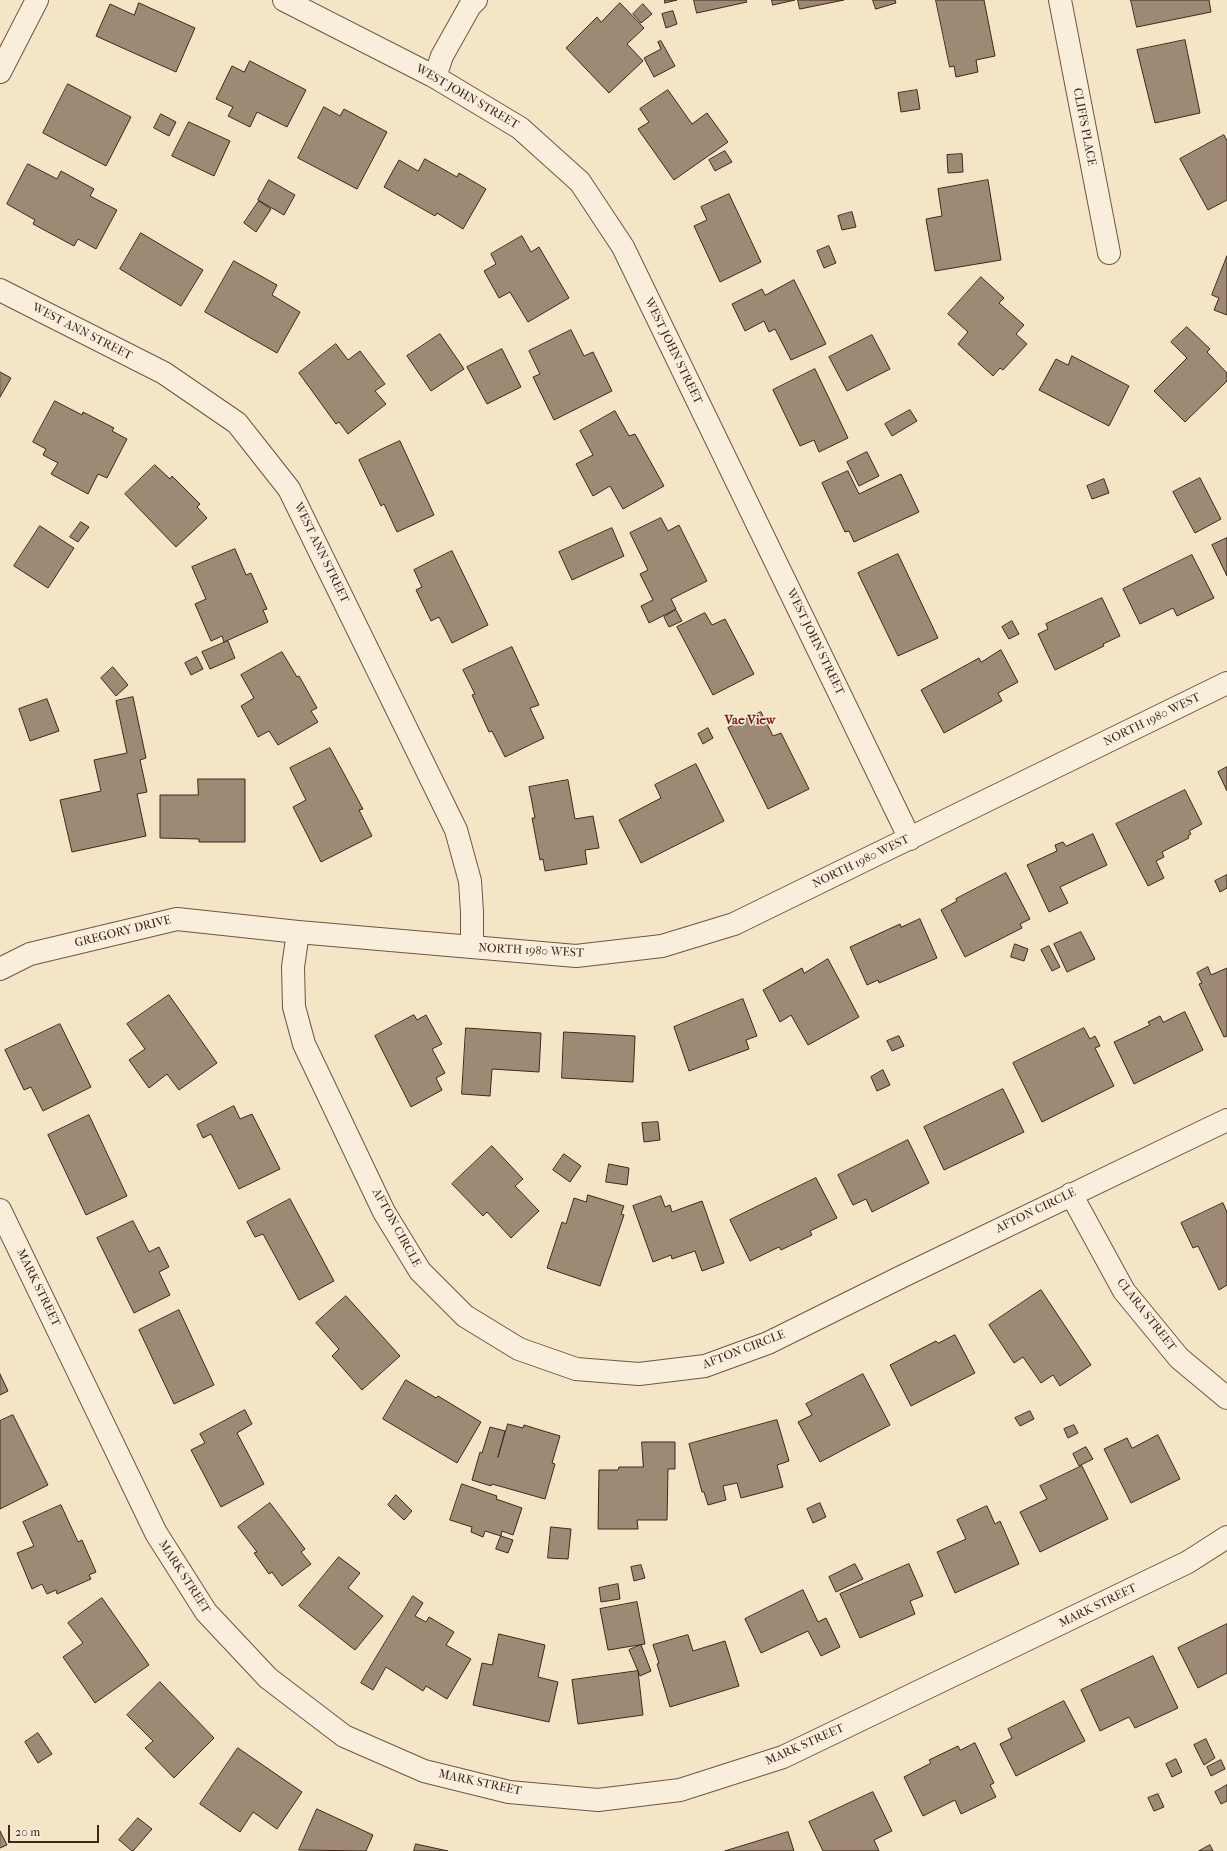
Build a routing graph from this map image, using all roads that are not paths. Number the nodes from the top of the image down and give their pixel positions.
1 (37, 0) edge
2 (284, 0) edge
3 (476, 0) edge
4 (1060, 0) edge
5 (0, 72) edge
6 (435, 77) junction
7 (1109, 254) dead end
8 (0, 290) edge
9 (1227, 683) edge
10 (910, 839) junction
11 (298, 932) junction
12 (472, 947) junction
13 (0, 969) edge
14 (1227, 1120) edge
15 (1071, 1194) junction
16 (0, 1210) edge
17 (1227, 1398) edge
18 (1227, 1537) edge

1 - 5 street
2 - 6 street, WEST JOHN STREET
3 - 6 street
4 - 7 street, CLIFFS PLACE
6 - 10 street, WEST JOHN STREET
8 - 12 street, WEST ANN STREET
9 - 10 street, NORTH 1980 WEST
10 - 12 street, NORTH 1980 WEST
11 - 12 street, NORTH 1980 WEST
11 - 13 street, GREGORY DRIVE
11 - 15 street, AFTON CIRCLE
14 - 15 street, AFTON CIRCLE
15 - 17 street, CLARA STREET
16 - 18 street, MARK STREET

